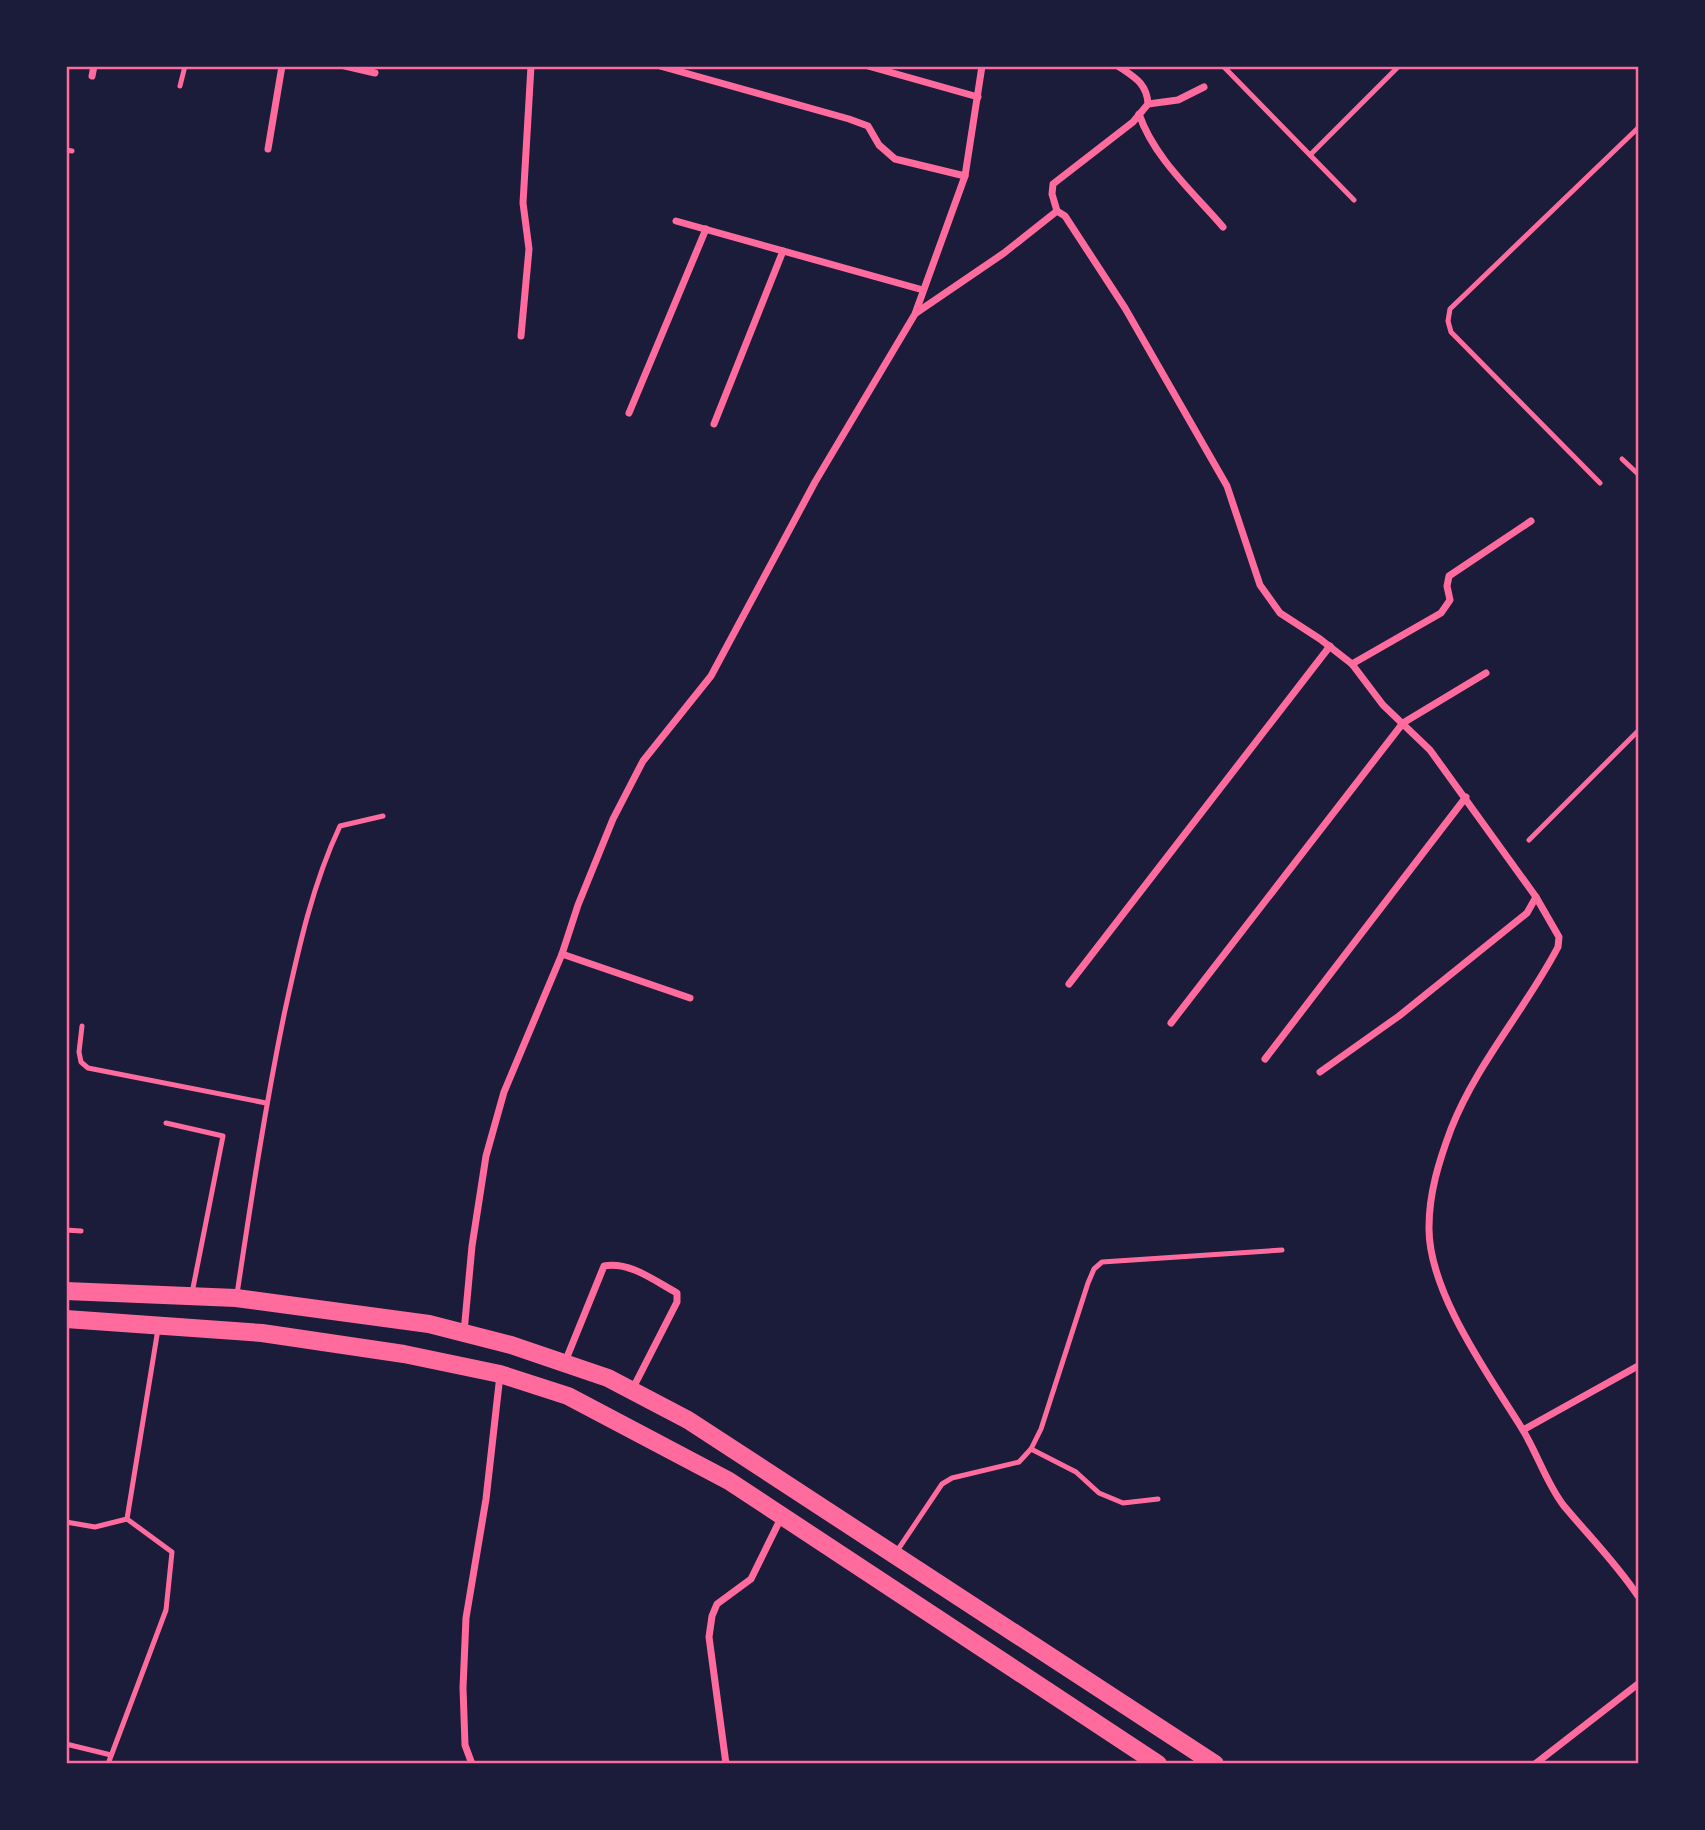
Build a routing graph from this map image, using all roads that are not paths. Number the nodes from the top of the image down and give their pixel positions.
1 (94, 66) edge
2 (184, 66) edge
3 (282, 66) edge
4 (345, 66) edge
5 (531, 66) edge
6 (660, 66) edge
7 (868, 66) edge
8 (982, 66) edge
9 (1118, 66) edge
10 (1223, 66) edge
11 (1399, 66) edge
12 (374, 73) dead end
13 (92, 76) dead end
14 (180, 86) dead end
15 (1204, 88) dead end
16 (978, 97) junction
17 (1148, 104) junction
18 (1139, 114) junction
19 (1639, 128) edge
20 (268, 149) dead end
21 (1310, 155) junction
22 (965, 176) junction
23 (1354, 200) dead end
24 (1057, 211) junction
25 (676, 221) dead end
26 (1223, 227) dead end
27 (706, 229) junction
28 (783, 251) junction
29 (923, 290) junction
30 (915, 314) junction
31 (521, 335) dead end
32 (629, 413) dead end
33 (714, 424) dead end
34 (1622, 459) dead end
35 (1639, 474) edge
36 (1600, 483) dead end
37 (1531, 521) dead end
38 (1330, 646) junction
39 (1352, 664) junction
40 (1486, 673) dead end
41 (1403, 723) junction
42 (1639, 731) edge
43 (1466, 797) junction
44 (383, 816) dead end
45 (1529, 840) dead end
46 (1536, 897) junction
47 (562, 954) junction
48 (1069, 985) dead end
49 (691, 998) dead end
50 (1171, 1023) dead end
51 (82, 1026) dead end
52 (1265, 1059) dead end
53 (1320, 1072) dead end
54 (266, 1104) junction
55 (166, 1123) dead end
56 (66, 1230) edge
57 (81, 1231) dead end
58 (1282, 1250) dead end
59 (66, 1291) edge
60 (192, 1296) junction
61 (236, 1298) junction
62 (66, 1319) edge
63 (158, 1326) junction
64 (464, 1333) junction
65 (564, 1363) junction
66 (1639, 1366) edge
67 (500, 1374) junction
68 (631, 1391) junction
69 (1523, 1430) junction
70 (1031, 1449) junction
71 (1158, 1499) dead end
72 (782, 1516) junction
73 (127, 1519) junction
74 (66, 1522) edge
75 (895, 1555) junction
76 (1639, 1596) edge
77 (1639, 1684) edge
78 (1094, 1685) junction
79 (1077, 1709) junction
80 (66, 1744) edge
81 (111, 1755) junction
82 (108, 1763) edge
83 (472, 1763) edge
84 (726, 1763) edge
85 (1158, 1763) edge
86 (1215, 1763) edge
87 (1535, 1763) edge

1 - 13 street
2 - 14 lane
3 - 20 street
4 - 12 street
5 - 31 street
6 - 22 street
7 - 16 street
8 - 16 street
9 - 17 street
10 - 21 lane
11 - 21 lane
15 - 17 street
16 - 22 street
17 - 18 street
18 - 24 street
18 - 26 street
19 - 36 lane
21 - 23 lane
22 - 29 street
24 - 30 street
24 - 38 street
25 - 27 street
27 - 28 street
27 - 32 street
28 - 29 street
28 - 33 street
29 - 30 street
30 - 47 street
34 - 35 lane
37 - 39 street
38 - 39 street
38 - 48 street
39 - 41 street
40 - 41 street
41 - 43 street
41 - 50 street
42 - 45 lane
43 - 46 street
43 - 52 street
44 - 54 lane
46 - 53 street
46 - 69 street
47 - 49 street
47 - 64 street
51 - 54 lane
54 - 61 lane
55 - 60 lane
56 - 57 lane
58 - 70 lane
59 - 60 main road
60 - 61 main road
61 - 64 main road
62 - 63 main road
63 - 67 main road
63 - 73 lane
64 - 65 main road
65 - 68 main road
65 - 68 street
66 - 69 street
67 - 72 main road
67 - 83 street
68 - 75 main road
69 - 76 street
70 - 71 lane
70 - 75 lane
72 - 79 main road
72 - 84 street
73 - 74 lane
73 - 81 lane
75 - 78 main road
77 - 87 street
78 - 79 main road
78 - 86 main road
79 - 85 main road
80 - 81 lane
81 - 82 lane

